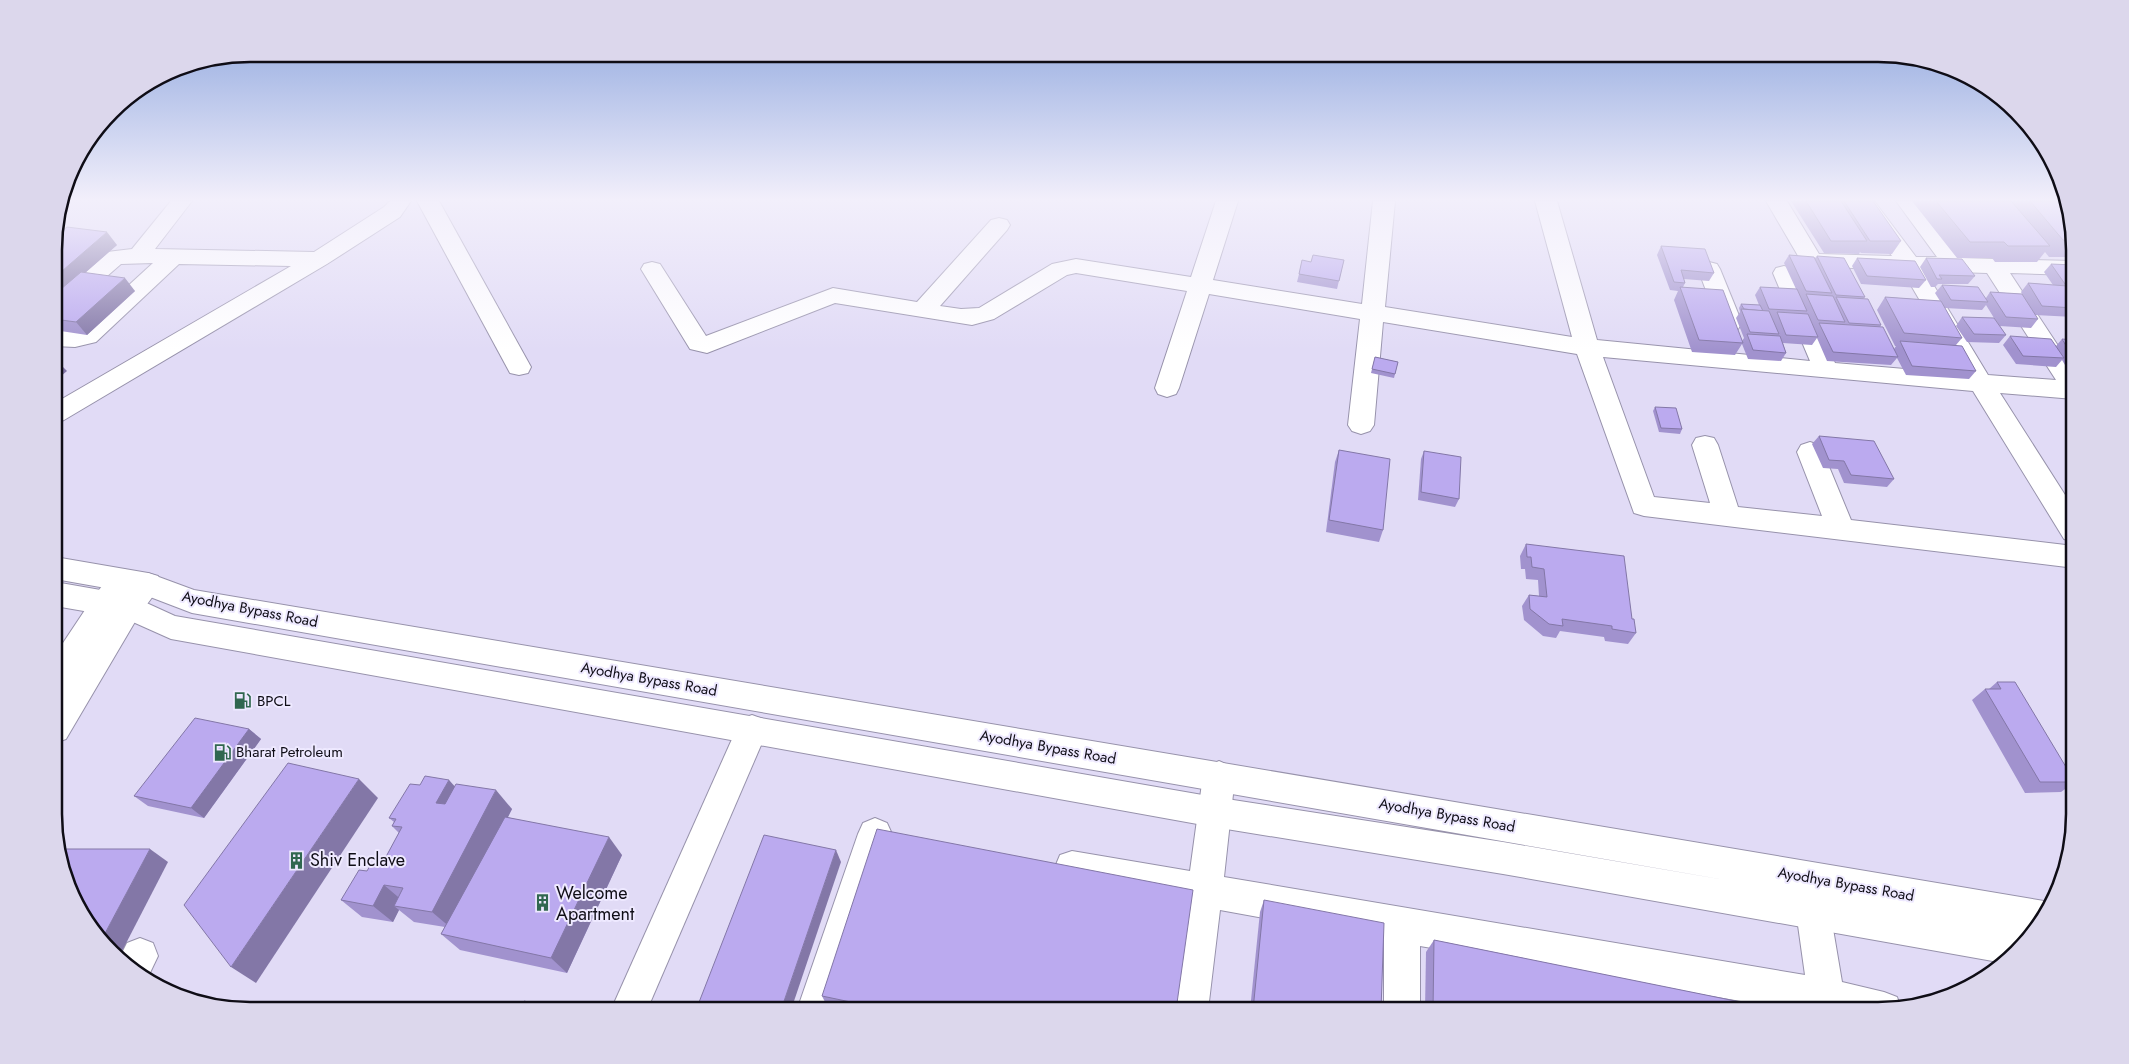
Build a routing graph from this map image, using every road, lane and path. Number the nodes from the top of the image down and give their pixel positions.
1 (142, 251) edge
2 (333, 251) edge
3 (455, 251) edge
4 (976, 251) edge
5 (1211, 251) edge
6 (1379, 251) edge
7 (1560, 251) edge
8 (1806, 251) edge
9 (1901, 251) edge
10 (1943, 251) edge
11 (2038, 251) edge
12 (138, 256) junction
13 (173, 257) junction
14 (320, 259) junction
15 (1844, 261) junction
16 (1910, 263) junction
17 (1953, 264) junction
18 (1993, 265) junction
19 (2052, 267) junction
20 (2066, 268) edge
21 (652, 269) dead end
22 (1709, 269) edge
23 (1784, 273) dead end
24 (1200, 285) junction
25 (1856, 286) edge
26 (62, 303) edge
27 (924, 310) junction
28 (1373, 313) junction
29 (62, 339) edge
30 (1587, 347) junction
31 (1890, 353) edge
32 (1745, 363) junction
33 (519, 367) dead end
34 (1826, 369) junction
35 (1903, 378) junction
36 (2066, 378) edge
37 (1981, 384) junction
38 (1167, 388) dead end
39 (2066, 389) edge
40 (62, 410) edge
41 (1361, 425) dead end
42 (1706, 445) dead end
43 (1810, 452) dead end
44 (1727, 516) junction
45 (2066, 518) edge
46 (1841, 530) junction
47 (2066, 556) edge
48 (62, 570) edge
49 (126, 593) junction
50 (62, 594) edge
51 (62, 673) edge
52 (90, 673) junction
53 (62, 680) edge
54 (62, 718) edge
55 (752, 729) junction
56 (1219, 776) junction
57 (1214, 812) junction
58 (905, 838) edge
59 (1040, 862) edge
60 (1204, 890) junction
61 (1813, 911) junction
62 (2036, 917) edge
63 (1402, 926) junction
64 (2011, 946) edge
65 (633, 1002) edge
66 (818, 1002) edge
67 (1191, 1002) edge
68 (1402, 1002) edge
69 (1815, 1002) edge
70 (1826, 1002) edge

1 - 12 street
2 - 14 street
3 - 33 street
4 - 27 street
5 - 24 street
6 - 28 street
7 - 30 street
8 - 15 street
9 - 16 street
10 - 17 street
11 - 19 street
12 - 13 street
12 - 26 street
13 - 14 street
13 - 29 street
14 - 40 street
15 - 16 street
15 - 25 street
16 - 17 street
16 - 37 street
17 - 18 street
18 - 19 street
18 - 36 street
19 - 20 street
21 - 27 street
22 - 32 street
23 - 34 street
24 - 27 street
24 - 28 street
24 - 38 street
28 - 30 street
28 - 41 street
30 - 32 street
30 - 44 street
31 - 35 street
32 - 34 street
34 - 35 street
35 - 37 street
37 - 39 street
37 - 45 street
42 - 44 street
43 - 46 street
44 - 46 street
46 - 47 street
48 - 49 street, Ayodhya Bypass Road
49 - 50 street, Ayodhya Bypass Road
49 - 51 street
49 - 52 street
49 - 55 street, Ayodhya Bypass Road
49 - 56 street, Ayodhya Bypass Road
52 - 53 street
52 - 54 street
55 - 57 street, Ayodhya Bypass Road
55 - 65 street
56 - 57 street
56 - 62 street, Ayodhya Bypass Road
57 - 60 street
57 - 61 street, Ayodhya Bypass Road
58 - 66 street
59 - 60 street
60 - 63 street
60 - 67 street
61 - 64 street, Ayodhya Bypass Road
61 - 70 street
63 - 68 street
63 - 69 street

